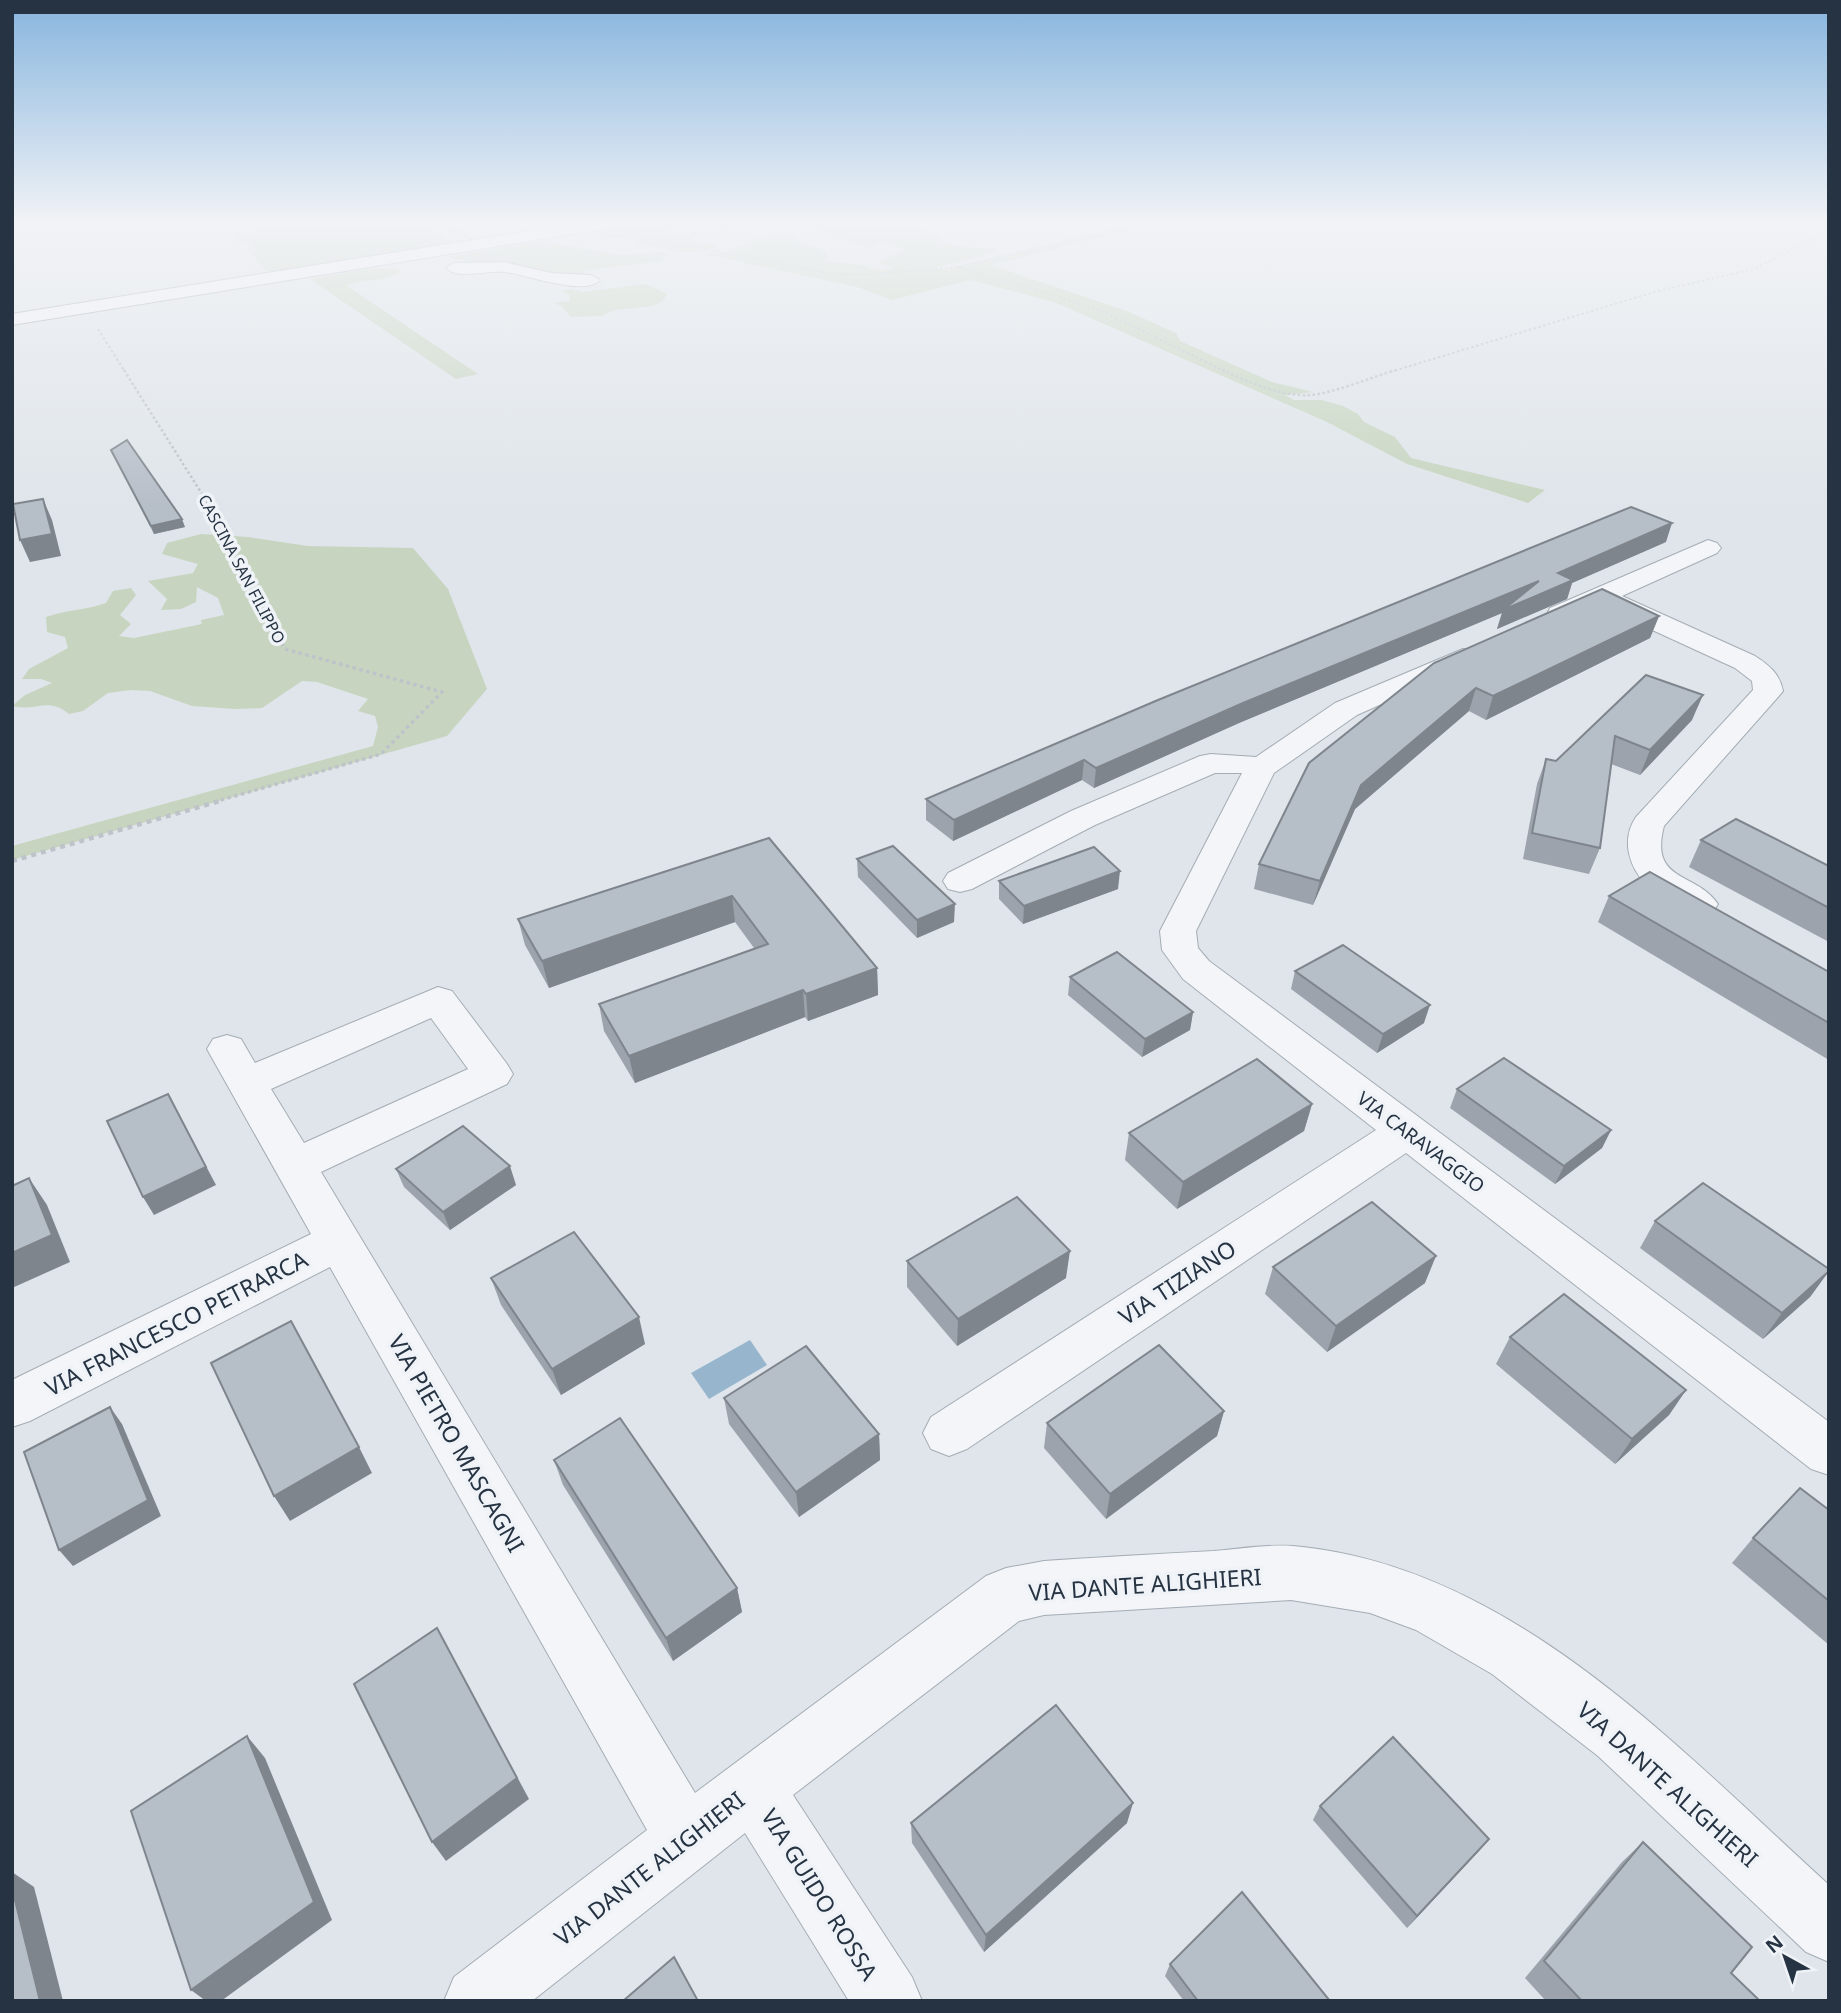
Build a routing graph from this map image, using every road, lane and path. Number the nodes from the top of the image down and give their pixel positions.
1 (30, 317) edge
2 (90, 317) edge
3 (1115, 317) edge
4 (1569, 317) edge
5 (12, 320) edge
6 (1708, 548) dead end
7 (1600, 596) junction
8 (1261, 768) junction
9 (12, 861) edge
10 (960, 881) dead end
11 (1732, 921) edge
12 (1406, 1131) junction
13 (295, 1166) junction
14 (339, 1241) junction
15 (12, 1405) edge
16 (949, 1433) dead end
17 (1829, 1452) edge
18 (752, 1788) junction
19 (687, 1838) junction
20 (1829, 1929) edge
21 (478, 2001) edge
22 (888, 2001) edge

1 - 5 street
2 - 9 path, CASCINA SAN FILIPPO
3 - 4 path
6 - 7 street, VIA CARAVAGGIO
7 - 8 street, VIA CARAVAGGIO
7 - 11 street
8 - 10 street
8 - 12 street, VIA CARAVAGGIO
12 - 16 street, VIA TIZIANO
12 - 17 street, VIA CARAVAGGIO
13 - 13 street, VIA PIETRO MASCAGNI
13 - 14 street, VIA PIETRO MASCAGNI
14 - 15 street, VIA FRANCESCO PETRARCA
14 - 19 street, VIA PIETRO MASCAGNI
18 - 19 street, VIA DANTE ALIGHIERI
18 - 20 street, VIA DANTE ALIGHIERI
18 - 22 street, VIA GUIDO ROSSA
19 - 21 street, VIA DANTE ALIGHIERI

